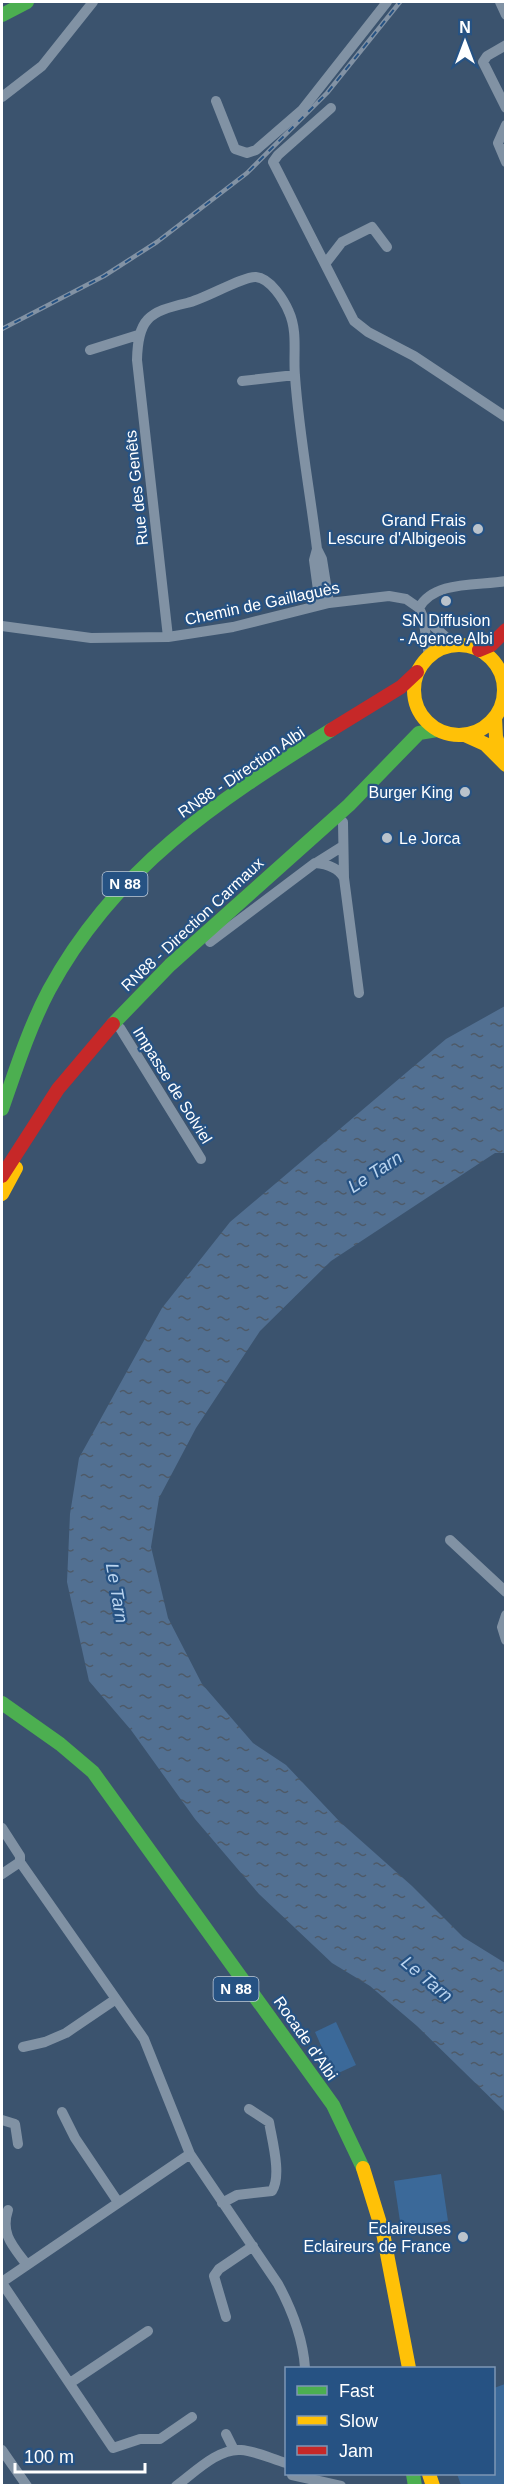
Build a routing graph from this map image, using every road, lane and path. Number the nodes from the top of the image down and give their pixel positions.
1 (27, 2) edge
2 (93, 2) edge
3 (387, 2) edge
4 (500, 2) edge
5 (2, 15) edge
6 (506, 15) edge
7 (506, 45) edge
8 (2, 97) edge
9 (216, 101) dead end
10 (332, 108) dead end
11 (506, 108) edge
12 (506, 125) edge
13 (506, 162) edge
14 (387, 247) dead end
15 (325, 264) junction
16 (138, 334) junction
17 (90, 350) dead end
18 (295, 375) junction
19 (242, 381) dead end
20 (506, 417) edge
21 (506, 581) edge
22 (324, 604) junction
23 (421, 613) junction
24 (2, 626) edge
25 (506, 630) edge
26 (168, 637) junction
27 (455, 645) junction
28 (479, 650) junction
29 (429, 656) junction
30 (417, 672) junction
31 (505, 691) edge
32 (495, 717) junction
33 (437, 730) junction
34 (465, 735) junction
35 (401, 751) junction
36 (506, 764) edge
37 (343, 822) junction
38 (343, 846) junction
39 (315, 863) junction
40 (344, 878) junction
41 (210, 942) junction
42 (358, 993) dead end
43 (120, 1028) junction
44 (2, 1109) edge
45 (201, 1159) dead end
46 (2, 1176) edge
47 (2, 1194) edge
48 (450, 1540) dead end
49 (506, 1592) edge
50 (506, 1615) edge
51 (506, 1640) edge
52 (2, 1703) edge
53 (2, 1717) edge
54 (2, 1828) edge
55 (20, 1862) junction
56 (2, 1874) edge
57 (116, 1999) junction
58 (23, 2047) dead end
59 (249, 2109) dead end
60 (62, 2112) dead end
61 (2, 2120) edge
62 (18, 2144) dead end
63 (190, 2154) junction
64 (118, 2202) junction
65 (222, 2203) junction
66 (8, 2210) dead end
67 (253, 2246) junction
68 (27, 2265) junction
69 (2, 2283) edge
70 (226, 2317) dead end
71 (148, 2331) dead end
72 (409, 2365) edge
73 (305, 2367) edge
74 (397, 2367) edge
75 (70, 2383) junction
76 (192, 2417) dead end
77 (226, 2434) dead end
78 (2, 2450) edge
79 (234, 2450) junction
80 (285, 2463) edge
81 (291, 2478) edge
82 (22, 2484) edge
83 (176, 2486) edge
84 (341, 2486) edge

1 - 5 main road
2 - 8 street
3 - 9 street
4 - 6 street
7 - 11 street
10 - 15 street
12 - 13 street
14 - 15 street
15 - 20 street
16 - 17 street
16 - 18 street
16 - 26 street, Rue des Genêts
18 - 19 street
18 - 22 street
21 - 23 street
22 - 23 street, Chemin de Gaillaguès
22 - 26 street, Chemin de Gaillaguès
23 - 27 street, Chemin de Gaillaguès
23 - 29 street
24 - 26 street, Chemin de Gaillaguès
25 - 28 main road
27 - 28 main road
27 - 29 main road
28 - 31 main road
29 - 30 main road
30 - 33 main road
30 - 44 main road, RN88 - Direction Albi / N 88
31 - 32 main road
32 - 34 main road
32 - 36 main road
33 - 34 main road
33 - 35 main road, RN88 - Direction Carmaux
34 - 36 main road
35 - 37 main road
35 - 46 main road, RN88 - Direction Carmaux
37 - 38 street
37 - 41 main road
38 - 39 street
38 - 40 street
39 - 40 street
39 - 41 street
40 - 42 street
41 - 43 main road
43 - 45 street, Impasse de Solviel
43 - 47 main road
48 - 49 street
50 - 51 street
52 - 72 main road, Rocade d'Albi / N 88
53 - 74 main road, Rocade d'Albi / N 88
54 - 55 street
55 - 56 street
55 - 57 street
57 - 58 street
57 - 63 street
59 - 65 street
60 - 64 street
61 - 62 street
63 - 64 street
63 - 65 street
64 - 68 street
65 - 67 street
66 - 68 street
67 - 70 street
67 - 73 street
68 - 69 street
69 - 75 street
71 - 75 street
75 - 76 street
77 - 79 street
78 - 82 street
79 - 80 street
79 - 83 street
81 - 84 street

